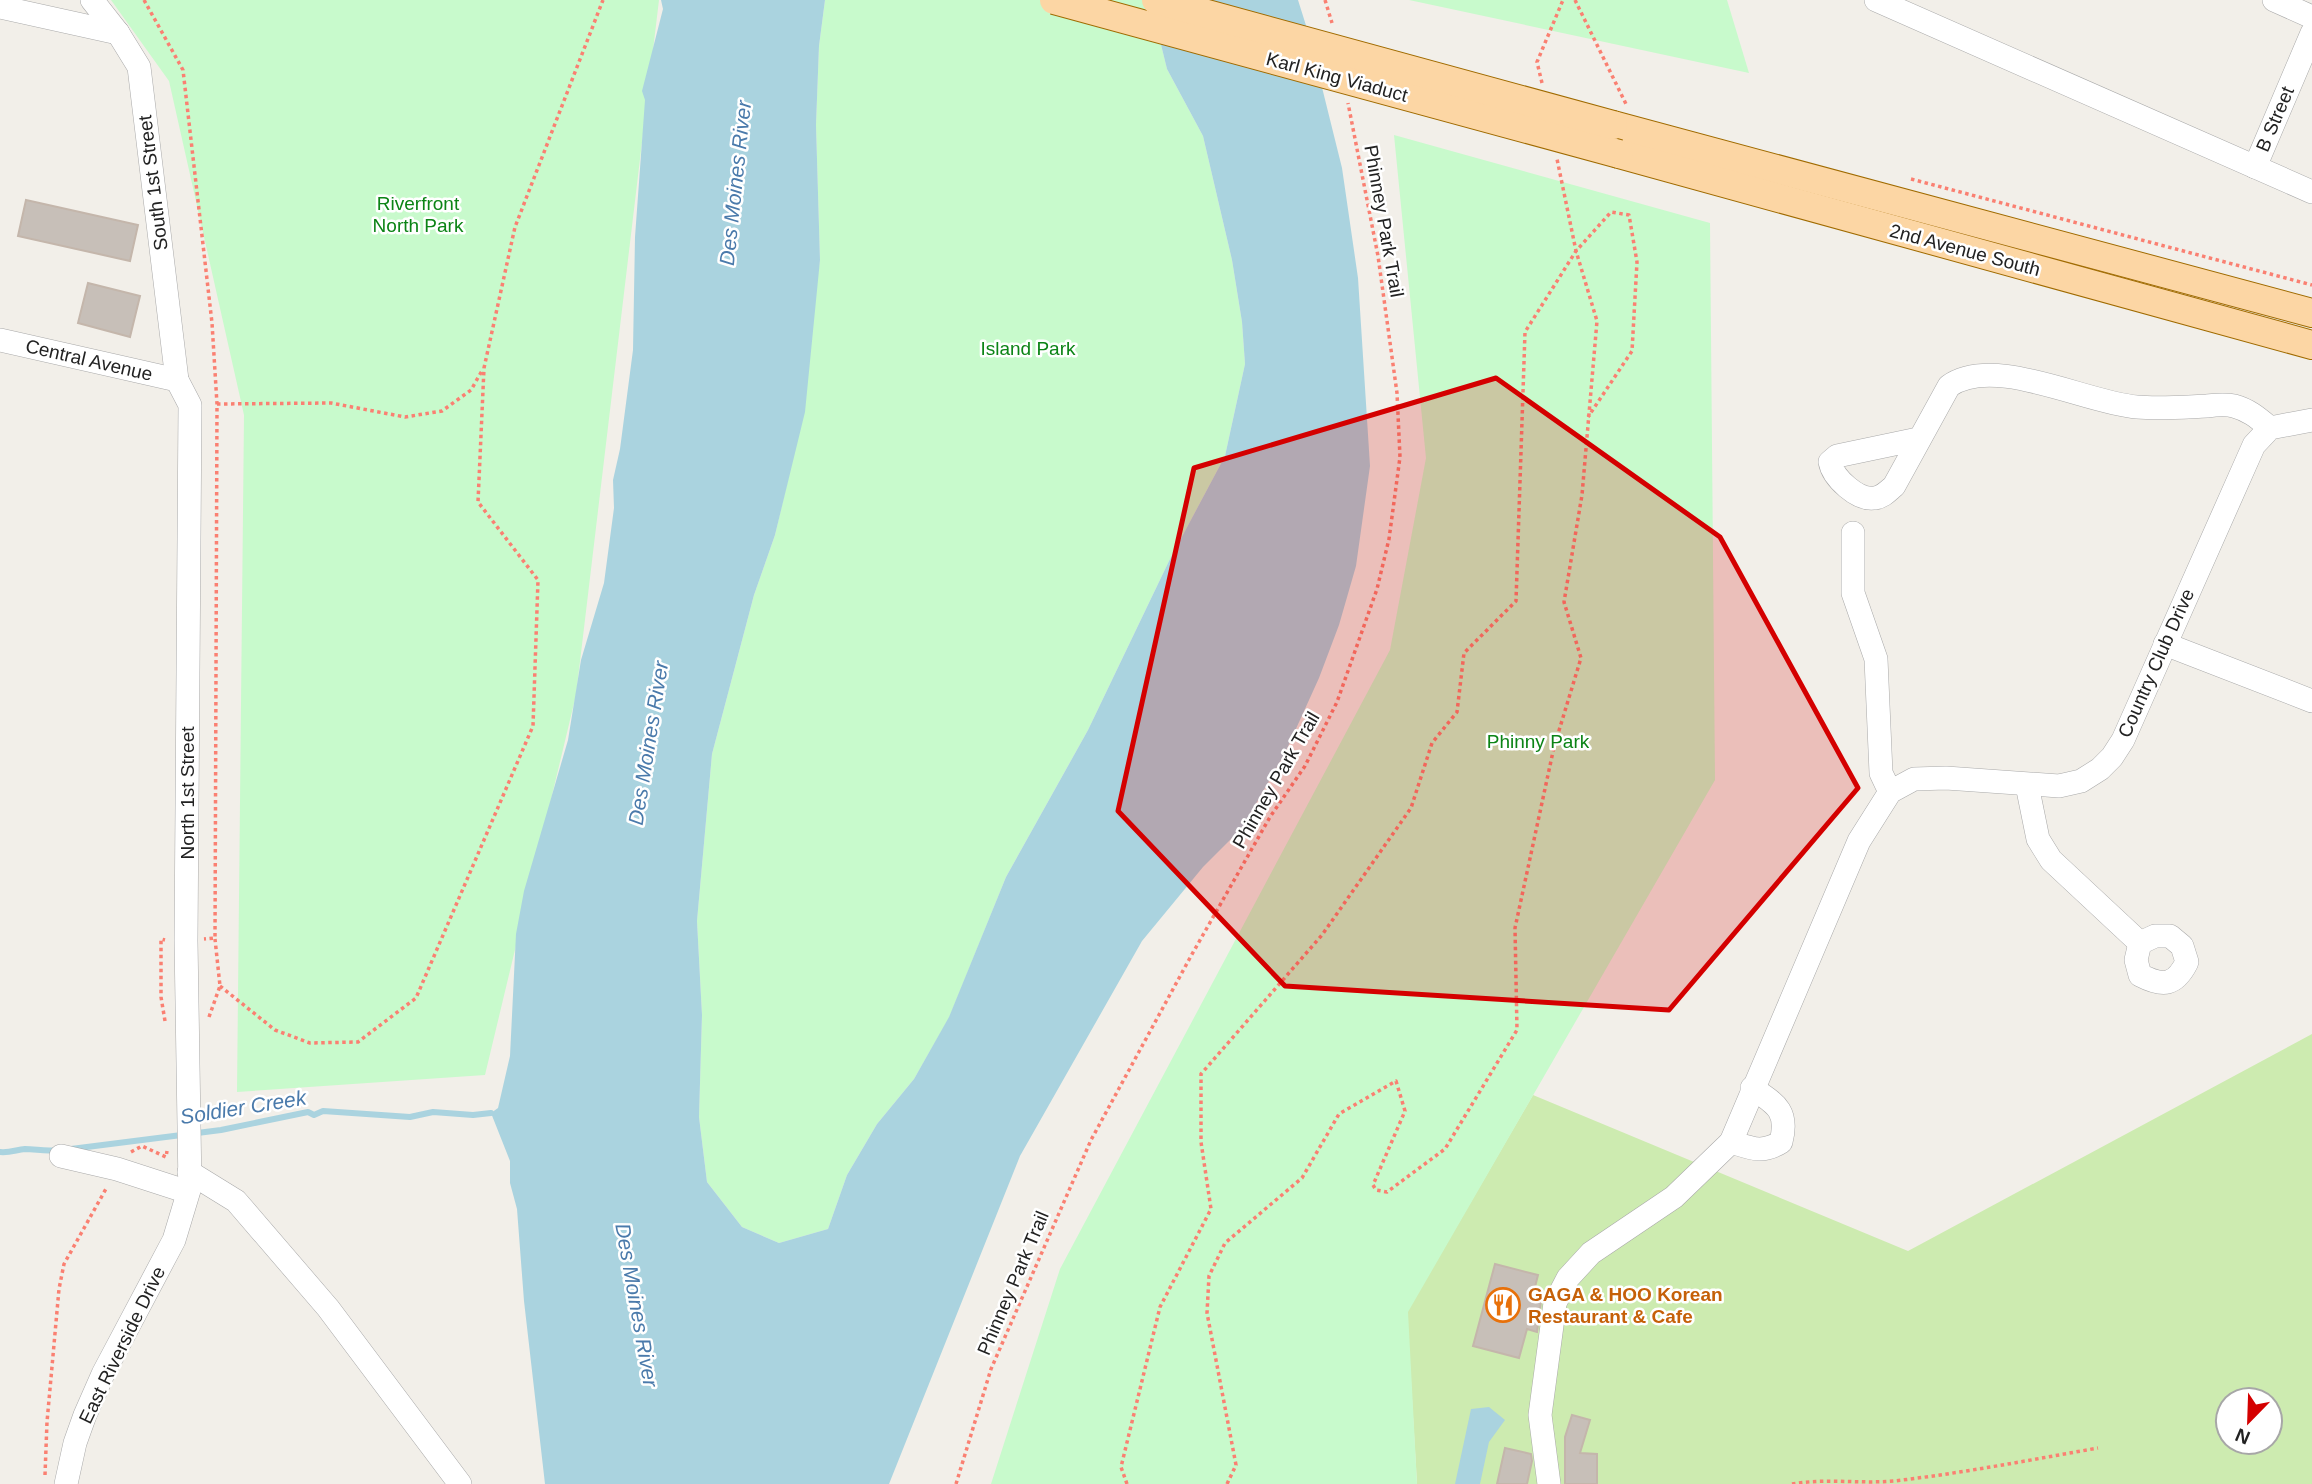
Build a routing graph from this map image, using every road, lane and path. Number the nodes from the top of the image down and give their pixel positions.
1 (92, 0) edge
2 (144, 0) edge
3 (603, 0) edge
4 (1054, 0) edge
5 (1156, 0) edge
6 (1325, 0) edge
7 (1575, 0) edge
8 (1876, 0) edge
9 (2274, 0) edge
10 (0, 7) edge
11 (2312, 17) edge
12 (1333, 28) dead end
13 (118, 33) junction
14 (2312, 33) edge
15 (1346, 92) dead end
16 (1620, 114) junction
17 (1619, 154) joint
18 (2255, 167) junction
19 (1908, 178) dead end
20 (2312, 192) edge
21 (1576, 251) junction
22 (2312, 285) edge
23 (2312, 313) edge
24 (0, 340) edge
25 (2312, 345) edge
26 (484, 368) junction
27 (177, 380) junction
28 (1587, 420) junction
29 (2312, 420) edge
30 (2270, 428) junction
31 (1918, 439) dead end
32 (1853, 533) dead end
33 (2165, 644) junction
34 (2312, 701) edge
35 (2027, 785) junction
36 (1890, 792) junction
37 (215, 938) dead end
38 (2140, 943) dead end
39 (1752, 1088) junction
40 (1731, 1142) junction
41 (61, 1156) dead end
42 (166, 1157) dead end
43 (117, 1169) junction
44 (187, 1191) junction
45 (2098, 1448) dead end
46 (45, 1484) edge
47 (66, 1484) edge
48 (460, 1484) edge
49 (956, 1484) edge
50 (1126, 1484) edge
51 (1227, 1484) edge
52 (1549, 1484) edge
53 (1791, 1484) edge

1 - 13 street, South 1st Street
2 - 26 path
3 - 26 path
4 - 17 main road, Karl King Viaduct, bridge
5 - 16 main road, Karl King Viaduct, bridge
6 - 12 path
7 - 16 path
8 - 18 street
9 - 11 street
10 - 13 street
13 - 27 street, South 1st Street
14 - 18 street, B Street
15 - 49 path, Phinney Park Trail
16 - 23 main road, Karl King Viaduct
17 - 25 main road, 2nd Avenue South
18 - 20 street
19 - 22 path
21 - 28 path
21 - 28 path
21 - 50 path
24 - 27 street, Central Avenue
26 - 37 path
27 - 44 street, North 1st Street
28 - 51 path
29 - 30 street
30 - 31 street
30 - 33 street, Country Club Drive
32 - 36 street
33 - 34 street
33 - 35 street, Country Club Drive
35 - 36 street, Country Club Drive
35 - 38 street
36 - 39 street
39 - 40 street
39 - 40 street
40 - 52 street
41 - 43 street
42 - 43 path
43 - 44 street
43 - 46 path
44 - 47 street, East Riverside Drive
44 - 48 street
45 - 53 path

